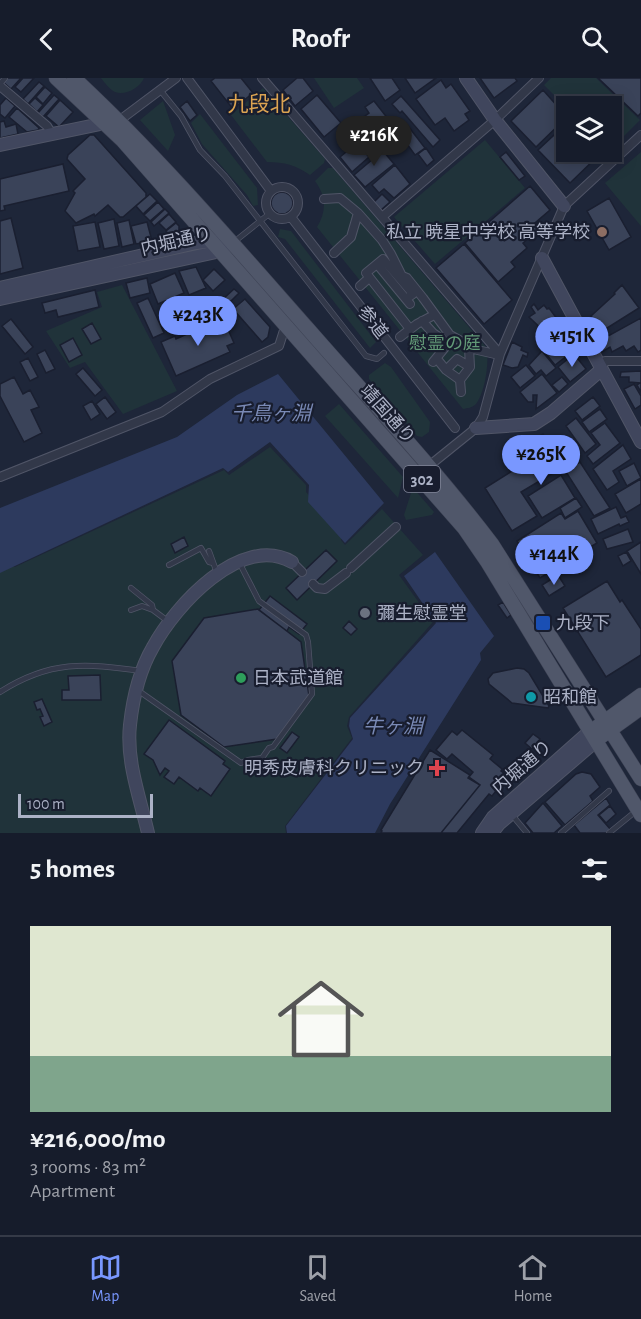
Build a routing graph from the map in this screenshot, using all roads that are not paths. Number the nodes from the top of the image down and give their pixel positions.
1 (5, 78) edge
2 (56, 78) edge
3 (74, 78) edge
4 (176, 78) edge
5 (187, 78) edge
6 (262, 78) edge
7 (466, 78) edge
8 (539, 78) edge
9 (0, 85) edge
10 (160, 90) junction
11 (495, 120) junction
12 (113, 122) junction
13 (52, 134) junction
14 (641, 135) edge
15 (0, 145) edge
16 (271, 190) junction
17 (324, 199) dead end
18 (564, 207) junction
19 (269, 213) junction
20 (358, 213) junction
21 (291, 216) junction
22 (382, 217) junction
23 (192, 218) junction
24 (259, 221) junction
25 (222, 245) junction
26 (182, 247) junction
27 (334, 253) dead end
28 (542, 258) junction
29 (369, 278) junction
30 (360, 286) dead end
31 (1, 290) edge
32 (389, 303) junction
33 (434, 315) junction
34 (422, 321) junction
35 (286, 324) junction
36 (410, 329) junction
37 (400, 337) dead end
38 (451, 340) junction
39 (469, 348) junction
40 (384, 353) dead end
41 (499, 355) junction
42 (641, 361) edge
43 (470, 367) junction
44 (446, 370) junction
45 (601, 370) junction
46 (460, 380) junction
47 (461, 392) dead end
48 (455, 428) dead end
49 (476, 428) junction
50 (641, 442) edge
51 (424, 470) junction
52 (0, 477) edge
53 (396, 527) dead end
54 (209, 550) dead end
55 (239, 562) junction
56 (292, 562) joint
57 (169, 565) dead end
58 (215, 569) junction
59 (302, 572) dead end
60 (313, 584) dead end
61 (131, 588) dead end
62 (131, 610) dead end
63 (153, 610) junction
64 (169, 622) junction
65 (142, 671) junction
66 (136, 689) junction
67 (0, 692) edge
68 (641, 695) edge
69 (641, 708) edge
70 (606, 726) junction
71 (593, 736) junction
72 (641, 779) edge
73 (609, 790) dead end
74 (508, 810) junction
75 (639, 812) edge
76 (148, 833) edge
77 (482, 833) edge
78 (492, 833) edge
79 (527, 833) edge
80 (561, 833) edge
81 (609, 833) edge

1 - 9 lane
2 - 12 main road, 靖国通り / 302
3 - 12 main road, 靖国通り / 302
4 - 10 street
5 - 16 street
6 - 22 street
7 - 11 street
8 - 11 street
9 - 13 street
10 - 12 street
10 - 24 lane
11 - 18 street
11 - 22 street
12 - 13 street
12 - 23 main road, 靖国通り / 302
12 - 25 main road, 靖国通り / 302
13 - 15 street
14 - 18 street
16 - 19 street
16 - 21 street
17 - 20 street
18 - 28 street
19 - 21 street
19 - 24 lane
20 - 27 street
20 - 33 street
21 - 48 street, 参道
22 - 41 street
23 - 25 main road, 靖国通り / 302
23 - 26 street
24 - 25 lane
24 - 40 lane
25 - 26 street, 内堀通り
25 - 31 street, 内堀通り
25 - 35 main road, 靖国通り / 302
25 - 51 main road, 靖国通り / 302
26 - 31 street, 内堀通り
28 - 41 street
28 - 45 street
29 - 30 street
29 - 32 street
29 - 32 street
32 - 36 street
33 - 34 street
33 - 38 street
34 - 36 street
34 - 38 street
35 - 51 main road, 靖国通り / 302
35 - 52 street
36 - 37 street
38 - 39 street
38 - 44 street
39 - 41 street
39 - 43 street
41 - 49 street
42 - 45 street
43 - 44 street
43 - 46 street
44 - 46 street
45 - 49 street
45 - 50 street
46 - 47 street
49 - 51 street
51 - 70 main road, 靖国通り / 302
51 - 71 main road, 靖国通り / 302
53 - 60 street
54 - 58 lane
55 - 56 street
55 - 58 street
55 - 66 lane
56 - 59 street
57 - 58 lane
58 - 64 street
61 - 63 lane
62 - 63 lane
63 - 64 lane
64 - 65 street
65 - 66 street
65 - 67 lane
66 - 76 street
68 - 70 main road
69 - 70 main road
70 - 71 main road
70 - 72 main road, 靖国通り / 302
71 - 74 street, 内堀通り
71 - 75 main road, 靖国通り / 302
73 - 80 lane
74 - 77 street, 内堀通り
74 - 78 street, 内堀通り
74 - 79 lane
75 - 81 lane

